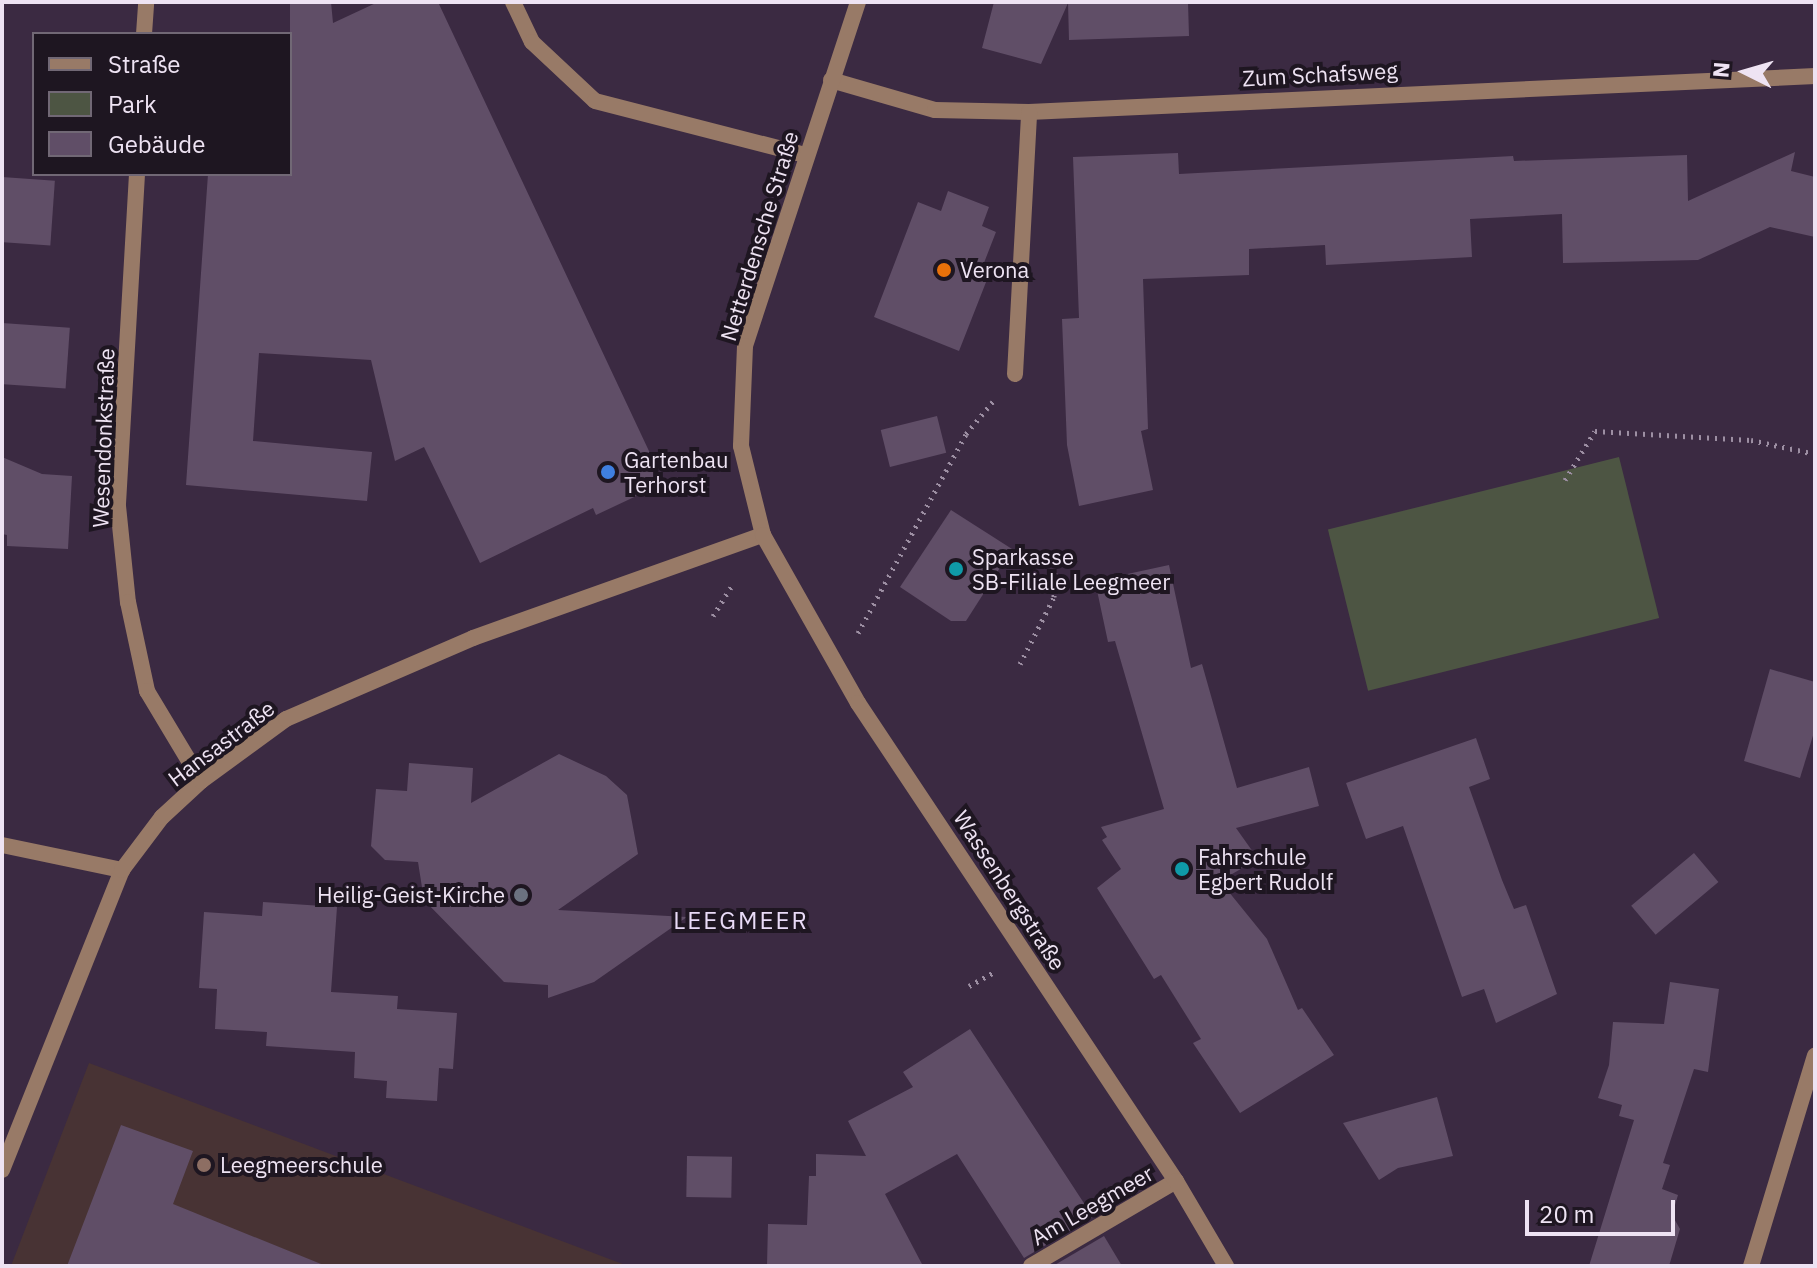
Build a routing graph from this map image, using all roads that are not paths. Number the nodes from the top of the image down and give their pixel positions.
1 (146, 2) edge
2 (513, 2) edge
3 (858, 2) edge
4 (144, 32) edge
5 (1815, 76) edge
6 (831, 80) junction
7 (1029, 112) junction
8 (806, 155) junction
9 (137, 176) edge
10 (1015, 374) road end
11 (763, 535) junction
12 (201, 781) junction
13 (2, 845) edge
14 (122, 870) junction
15 (1815, 1055) edge
16 (2, 1170) edge
17 (1176, 1181) junction
18 (1031, 1266) edge
19 (1226, 1266) edge
20 (1751, 1266) edge

1 - 4 street
2 - 8 street
3 - 6 street, Netterdensche Straße
5 - 7 street, Zum Schafsweg
6 - 7 street, Zum Schafsweg
6 - 8 street, Netterdensche Straße
7 - 10 street
8 - 11 street, Netterdensche Straße
9 - 12 street, Wesendonkstraße
11 - 12 street, Hansastraße
11 - 17 street, Wassenbergstraße
12 - 14 street, Hansastraße
13 - 14 street
14 - 16 street, Hansastraße
15 - 20 street
17 - 18 street, Am Leegmeer
17 - 19 street, Wassenbergstraße

